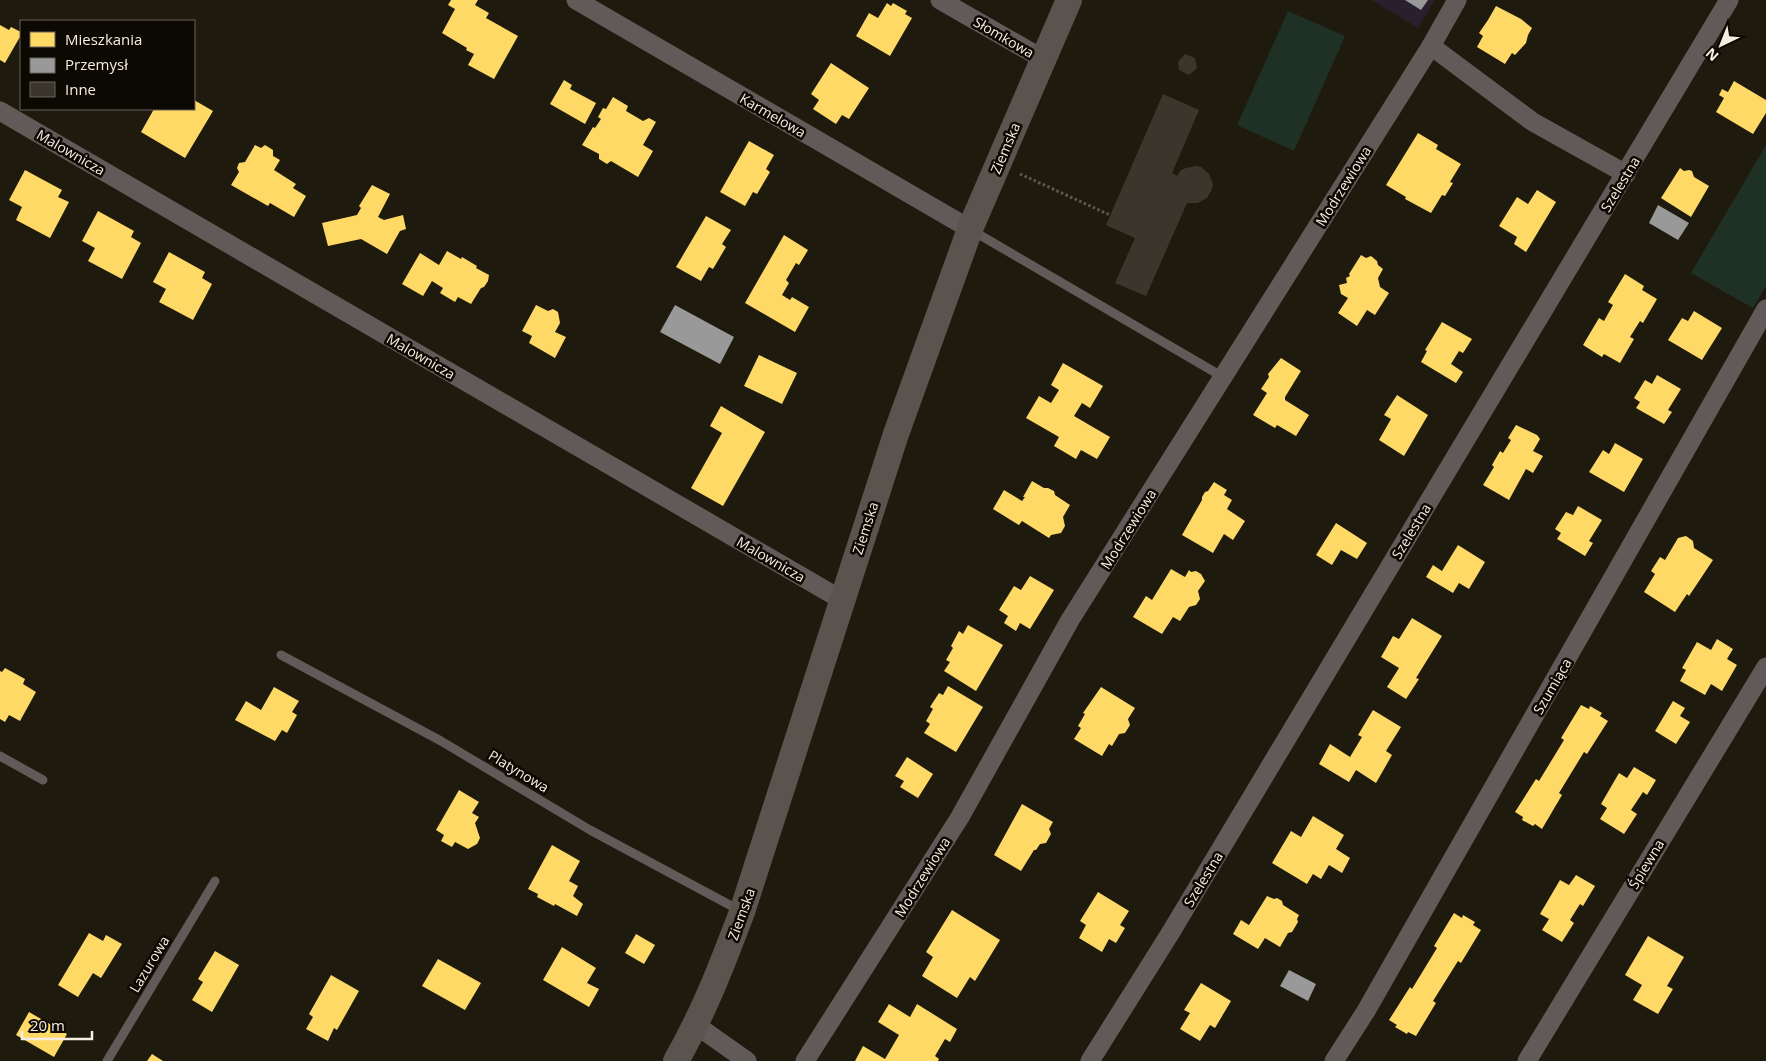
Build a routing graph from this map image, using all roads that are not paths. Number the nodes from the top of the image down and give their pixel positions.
1 (576, 0) edge
2 (940, 0) edge
3 (1069, 0) edge
4 (1457, 0) edge
5 (1729, 0) edge
6 (1431, 46) junction
7 (1043, 59) junction
8 (0, 111) edge
9 (1626, 174) junction
10 (970, 229) junction
11 (1766, 309) edge
12 (1223, 377) junction
13 (842, 600) junction
14 (281, 654) dead end
15 (1766, 667) edge
16 (0, 756) edge
17 (43, 780) dead end
18 (215, 881) dead end
19 (742, 912) junction
20 (696, 1025) junction
21 (107, 1061) edge
22 (676, 1061) edge
23 (747, 1061) edge
24 (805, 1061) edge
25 (1090, 1061) edge
26 (1334, 1061) edge
27 (1527, 1061) edge

1 - 10 street, Karmelowa
2 - 7 street, Słomkowa
3 - 7 street, Ziemska
4 - 6 street, Modrzewiowa
5 - 9 street, Szelestna
6 - 9 street
6 - 12 street, Modrzewiowa
7 - 10 street, Ziemska
8 - 13 street, Malownicza
9 - 25 street, Szelestna
10 - 12 lane
10 - 13 street, Ziemska
11 - 26 street, Szumiąca
12 - 24 street, Modrzewiowa
13 - 19 street, Ziemska
14 - 19 lane, Platynowa
15 - 27 street, Śpiewna
16 - 17 lane
18 - 21 lane, Lazurowa
19 - 20 street, Ziemska
20 - 22 street, Ziemska
20 - 23 street

